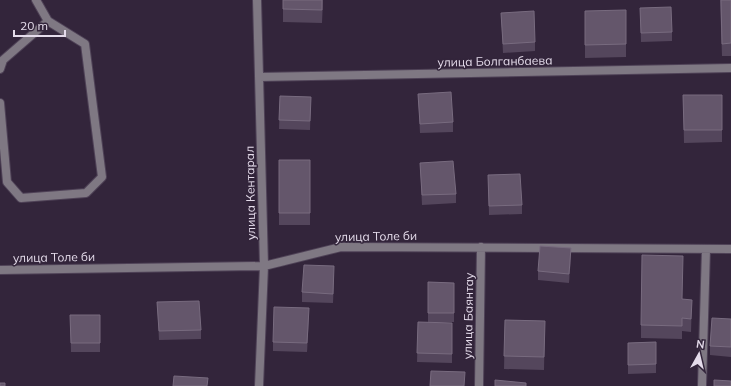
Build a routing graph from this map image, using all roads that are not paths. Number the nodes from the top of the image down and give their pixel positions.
1 (36, 0) edge
2 (257, 0) edge
3 (48, 21) junction
4 (731, 68) edge
5 (0, 69) edge
6 (259, 77) junction
7 (0, 103) edge
8 (481, 247) junction
9 (731, 248) edge
10 (706, 249) junction
11 (264, 266) junction
12 (0, 270) edge
13 (259, 386) edge
14 (479, 386) edge
15 (702, 386) edge

1 - 3 street
2 - 6 street, улица Кентарал
3 - 5 street
3 - 7 street
4 - 6 street, улица Болганбаева
6 - 11 street, улица Кентарал
8 - 10 street, улица Толе би
8 - 11 street, улица Толе би
8 - 14 street, улица Баянтау
9 - 10 street, улица Толе би
10 - 15 street
11 - 12 street, улица Толе би
11 - 13 street, улица Кентарал

